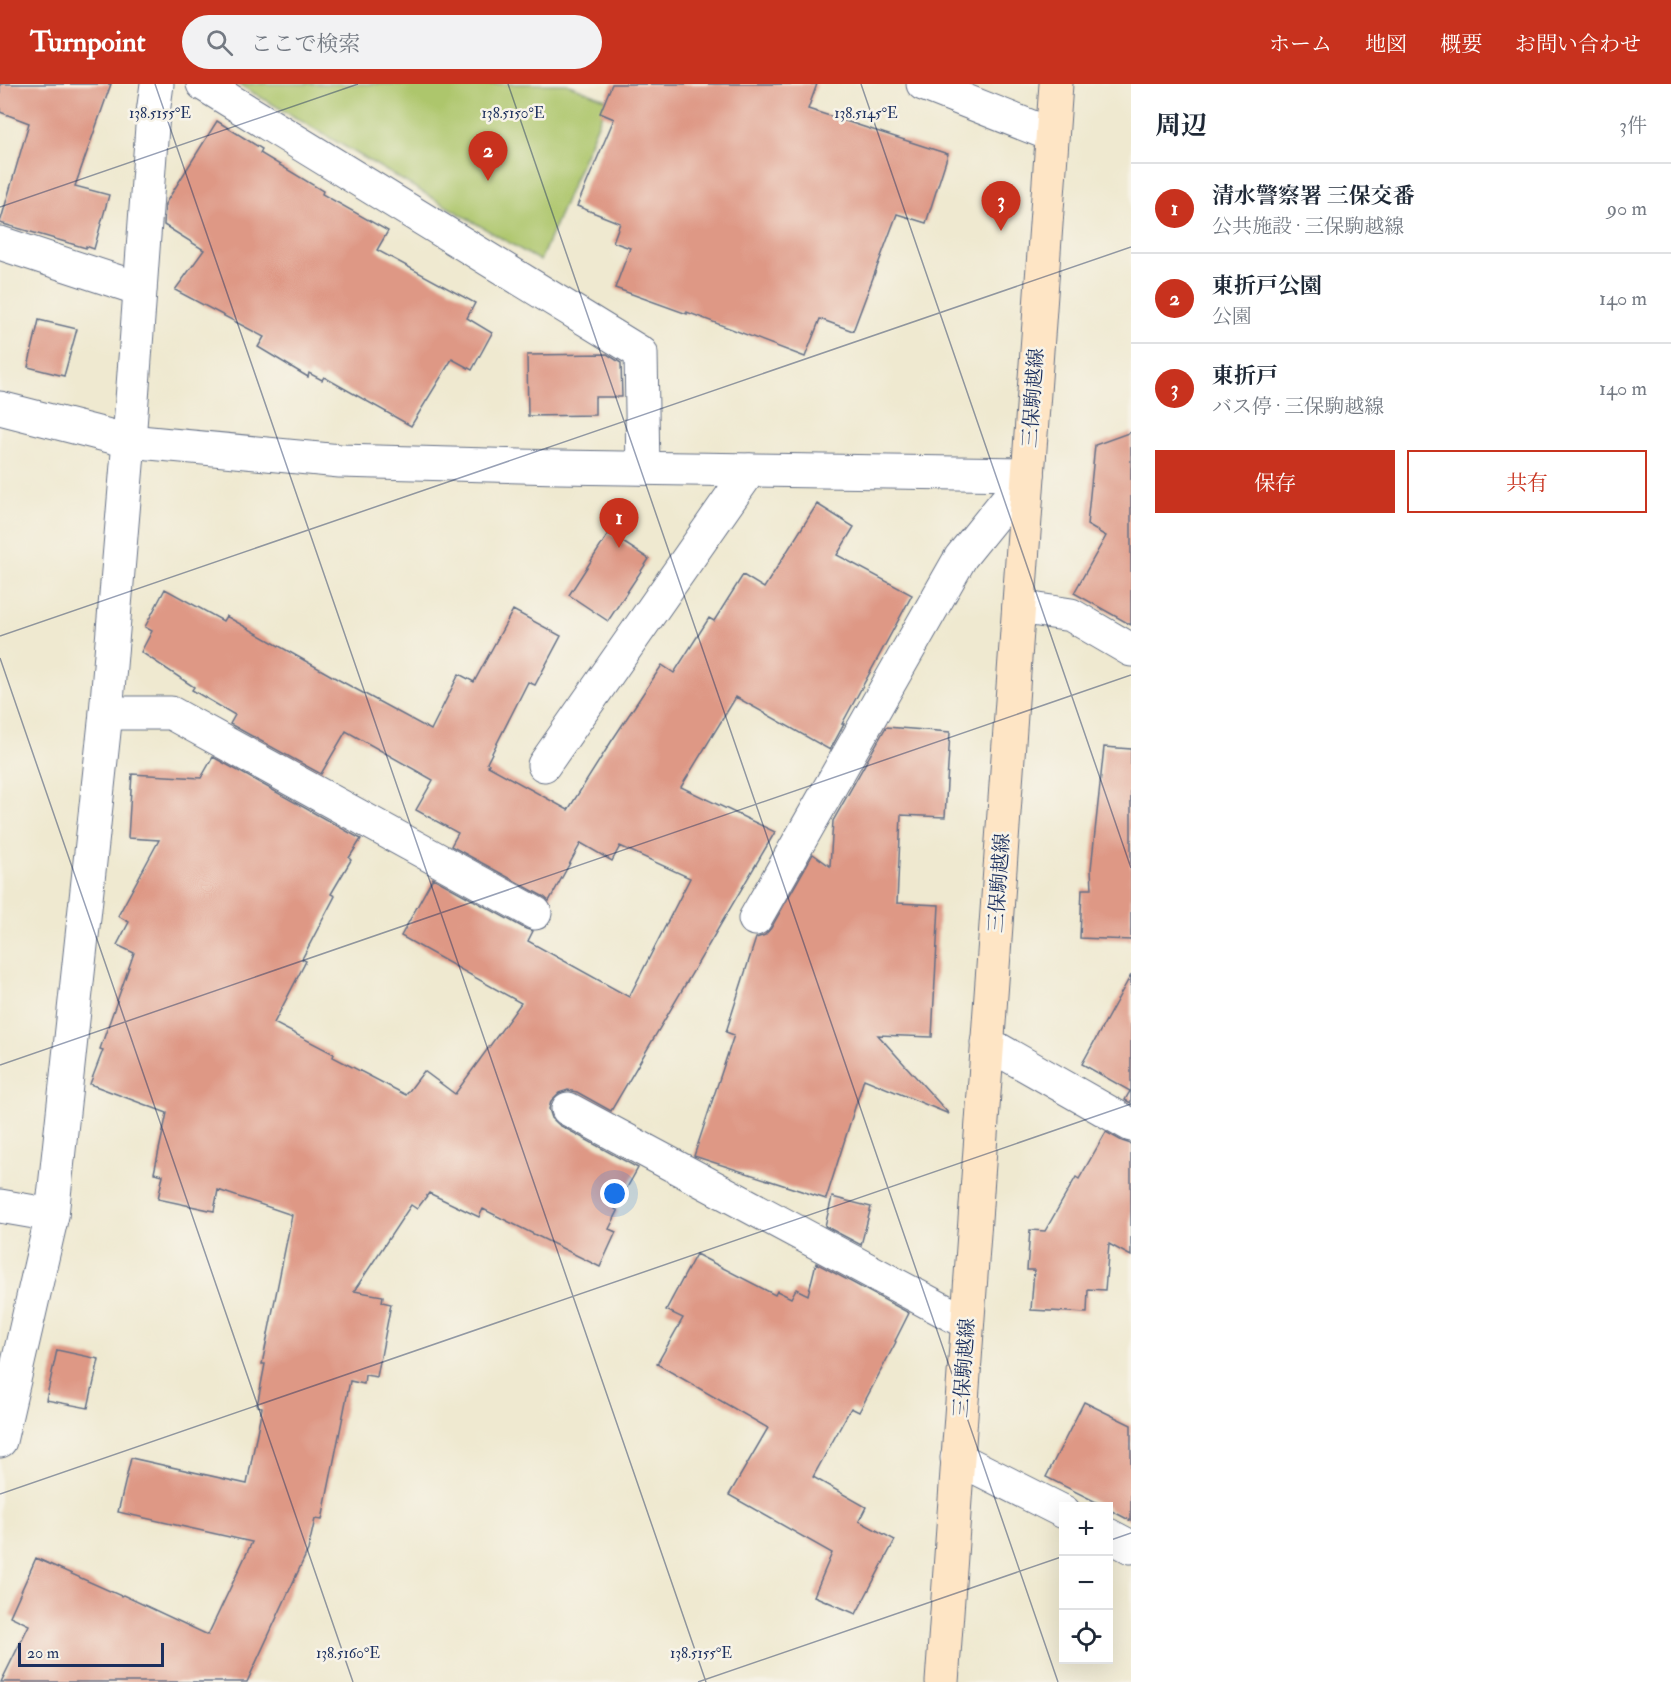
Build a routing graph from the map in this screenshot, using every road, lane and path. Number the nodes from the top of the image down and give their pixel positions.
1 (157, 84) edge
2 (203, 84) edge
3 (923, 84) edge
4 (1056, 84) edge
5 (1052, 135) junction
6 (0, 243) edge
7 (140, 289) junction
8 (0, 408) edge
9 (129, 441) junction
10 (643, 468) junction
11 (750, 470) junction
12 (1028, 474) junction
13 (1019, 607) junction
14 (1131, 650) edge
15 (106, 713) junction
16 (544, 765) dead end
17 (535, 913) dead end
18 (755, 919) dead end
19 (987, 1043) junction
20 (568, 1109) dead end
21 (1131, 1125) edge
22 (0, 1206) edge
23 (52, 1215) junction
24 (967, 1323) junction
25 (0, 1441) edge
26 (957, 1458) junction
27 (1059, 1509) edge
28 (1113, 1538) edge
29 (1131, 1547) edge
30 (942, 1682) edge

1 - 7 street
2 - 10 street
3 - 5 street
4 - 5 main road, 三保駒越線
5 - 12 main road, 三保駒越線
6 - 7 street
7 - 9 street
8 - 9 street
9 - 10 street
9 - 15 street
10 - 11 street
11 - 12 street
11 - 16 street
12 - 13 main road, 三保駒越線
12 - 18 street
13 - 14 street
13 - 19 main road, 三保駒越線
15 - 17 street
15 - 23 street
19 - 21 street
19 - 24 main road, 三保駒越線
20 - 24 street
22 - 23 street
23 - 25 street
24 - 26 main road, 三保駒越線
26 - 27 street
26 - 30 main road, 三保駒越線
28 - 29 street

